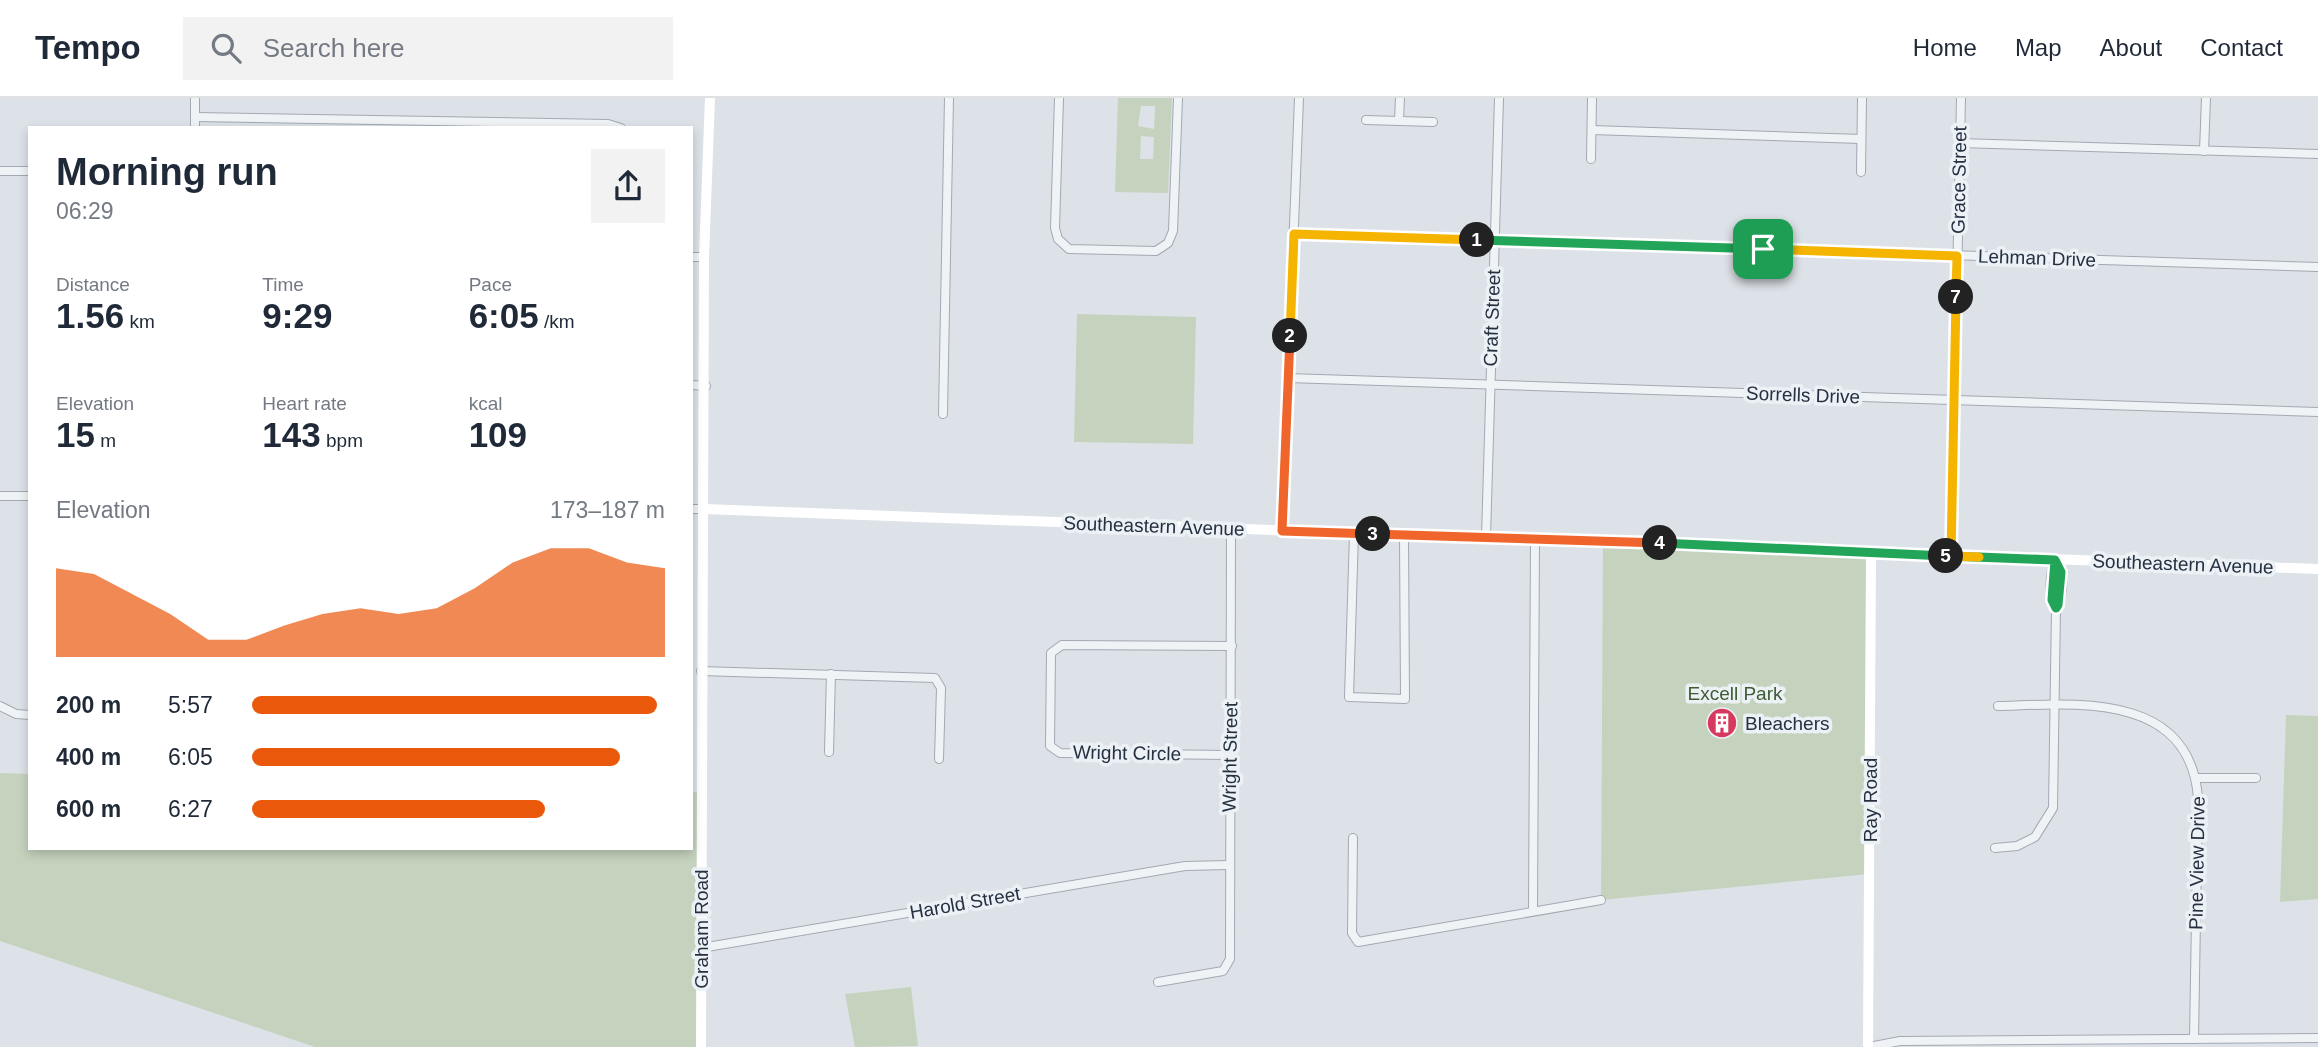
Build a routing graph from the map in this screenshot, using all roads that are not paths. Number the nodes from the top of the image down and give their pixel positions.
1 (195, 98) edge
2 (710, 98) edge
3 (950, 98) edge
4 (1059, 98) edge
5 (1178, 98) edge
6 (1299, 98) edge
7 (1401, 98) edge
8 (1499, 98) edge
9 (1592, 98) edge
10 (1862, 98) edge
11 (1961, 98) edge
12 (2206, 98) edge
13 (195, 117) junction
14 (1366, 120) dead end
15 (1399, 121) junction
16 (1433, 122) dead end
17 (195, 126) edge
18 (614, 126) edge
19 (1592, 130) junction
20 (1861, 139) junction
21 (1960, 143) junction
22 (2204, 151) junction
23 (2318, 155) edge
24 (1591, 159) dead end
25 (0, 171) edge
26 (28, 171) edge
27 (1861, 172) dead end
28 (1294, 234) junction
29 (1495, 240) junction
30 (1957, 256) junction
31 (693, 257) edge
32 (704, 257) junction
33 (2318, 267) edge
34 (1288, 378) junction
35 (693, 385) edge
36 (1490, 385) junction
37 (706, 386) junction
38 (1954, 400) junction
39 (2318, 412) edge
40 (943, 414) dead end
41 (0, 496) edge
42 (28, 496) edge
43 (693, 509) edge
44 (704, 509) junction
45 (1231, 529) junction
46 (1282, 531) junction
47 (1353, 533) junction
48 (1404, 535) junction
49 (1486, 537) junction
50 (1535, 539) junction
51 (1871, 553) junction
52 (1951, 556) junction
53 (2055, 560) junction
54 (2318, 569) edge
55 (1231, 646) junction
56 (701, 671) junction
57 (831, 674) junction
58 (2053, 705) junction
59 (0, 706) edge
60 (1998, 706) dead end
61 (28, 715) edge
62 (829, 752) dead end
63 (1230, 755) junction
64 (939, 758) dead end
65 (2197, 778) junction
66 (2256, 778) dead end
67 (1353, 838) dead end
68 (1995, 848) dead end
69 (1229, 865) junction
70 (1601, 900) dead end
71 (1533, 911) junction
72 (701, 948) junction
73 (1158, 982) dead end
74 (2318, 1038) edge
75 (2194, 1039) junction
76 (701, 1047) edge
77 (1869, 1047) edge

1 - 13 street
2 - 32 street, Graham Road
3 - 40 street
4 - 5 street
6 - 28 street
7 - 15 street
8 - 29 street, Craft Street
9 - 19 street
10 - 20 street
11 - 21 street, Grace Street
12 - 22 street
13 - 17 street
13 - 18 street
14 - 15 street
15 - 16 street
19 - 20 street
19 - 24 street
20 - 27 street
21 - 22 street
21 - 30 street, Grace Street
22 - 23 street
25 - 26 street
28 - 29 street, Lehman Drive
28 - 34 street
29 - 30 street, Lehman Drive
29 - 36 street, Craft Street
30 - 33 street, Lehman Drive
30 - 38 street, Grace Street
31 - 32 street
32 - 37 street, Graham Road
34 - 36 street, Sorrells Drive
34 - 46 street
35 - 37 street
36 - 38 street, Sorrells Drive
36 - 49 street, Craft Street
37 - 44 street, Graham Road
38 - 39 street, Sorrells Drive
38 - 52 street, Grace Street
41 - 42 street
43 - 44 street
44 - 45 street, Southeastern Avenue
44 - 56 street, Graham Road
45 - 46 street, Southeastern Avenue
45 - 55 street, Wright Street
46 - 47 street, Southeastern Avenue
47 - 48 street, Southeastern Avenue
47 - 48 street
48 - 49 street, Southeastern Avenue
49 - 50 street, Southeastern Avenue
50 - 51 street, Southeastern Avenue
50 - 71 street
51 - 52 street, Southeastern Avenue
51 - 77 street, Ray Road
52 - 53 street, Southeastern Avenue
53 - 54 street, Southeastern Avenue
53 - 58 street
55 - 63 street, Wright Street
55 - 63 street, Wright Circle
56 - 57 street
56 - 72 street, Graham Road
57 - 62 street
57 - 64 street
58 - 60 street, Pine View Drive
58 - 65 street, Pine View Drive
58 - 68 street
59 - 61 street
63 - 69 street, Wright Street
65 - 66 street
65 - 75 street, Pine View Drive
67 - 71 street
69 - 72 street, Harold Street
69 - 73 street, Wright Street
70 - 71 street
72 - 76 street, Graham Road
74 - 75 street
75 - 77 street

